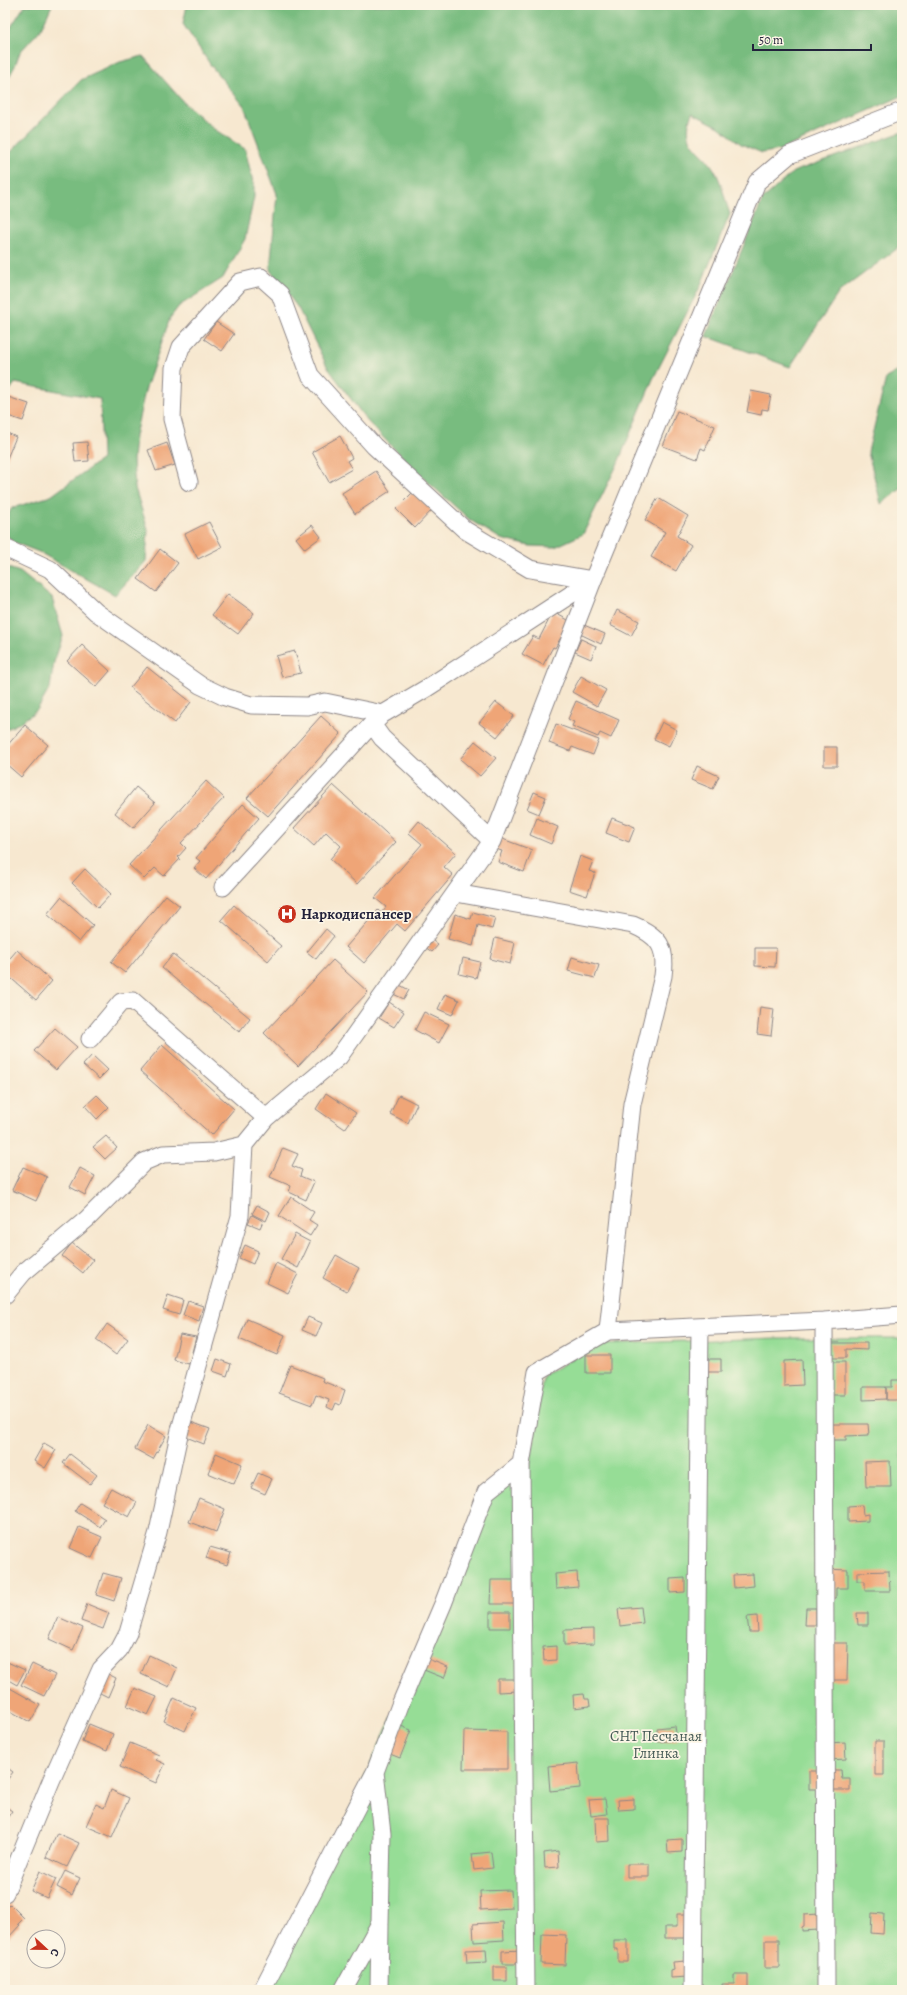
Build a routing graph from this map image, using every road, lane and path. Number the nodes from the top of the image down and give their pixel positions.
1 (902, 111) edge
2 (189, 482) dead end
3 (6, 548) edge
4 (594, 580) junction
5 (378, 719) junction
6 (492, 840) junction
7 (223, 887) dead end
8 (456, 893) junction
9 (90, 1039) dead end
10 (266, 1118) junction
11 (244, 1145) junction
12 (5, 1295) edge
13 (902, 1315) edge
14 (824, 1322) junction
15 (700, 1327) junction
16 (608, 1331) junction
17 (521, 1464) junction
18 (375, 1772) junction
19 (5, 1892) edge
20 (380, 1923) junction
21 (262, 1990) edge
22 (343, 1990) edge
23 (379, 1990) edge
24 (526, 1990) edge
25 (693, 1990) edge
26 (826, 1990) edge

1 - 4 street
2 - 4 street
3 - 5 street
4 - 5 street
4 - 6 street
5 - 6 street
5 - 7 street
6 - 8 street
8 - 10 street
8 - 16 street
9 - 10 street
10 - 11 street
11 - 12 street
11 - 19 street
13 - 14 street
14 - 15 street
14 - 26 street
15 - 16 street
15 - 25 street
16 - 17 street
17 - 18 street
17 - 24 street
18 - 20 street
18 - 21 street
20 - 22 street
20 - 23 street

